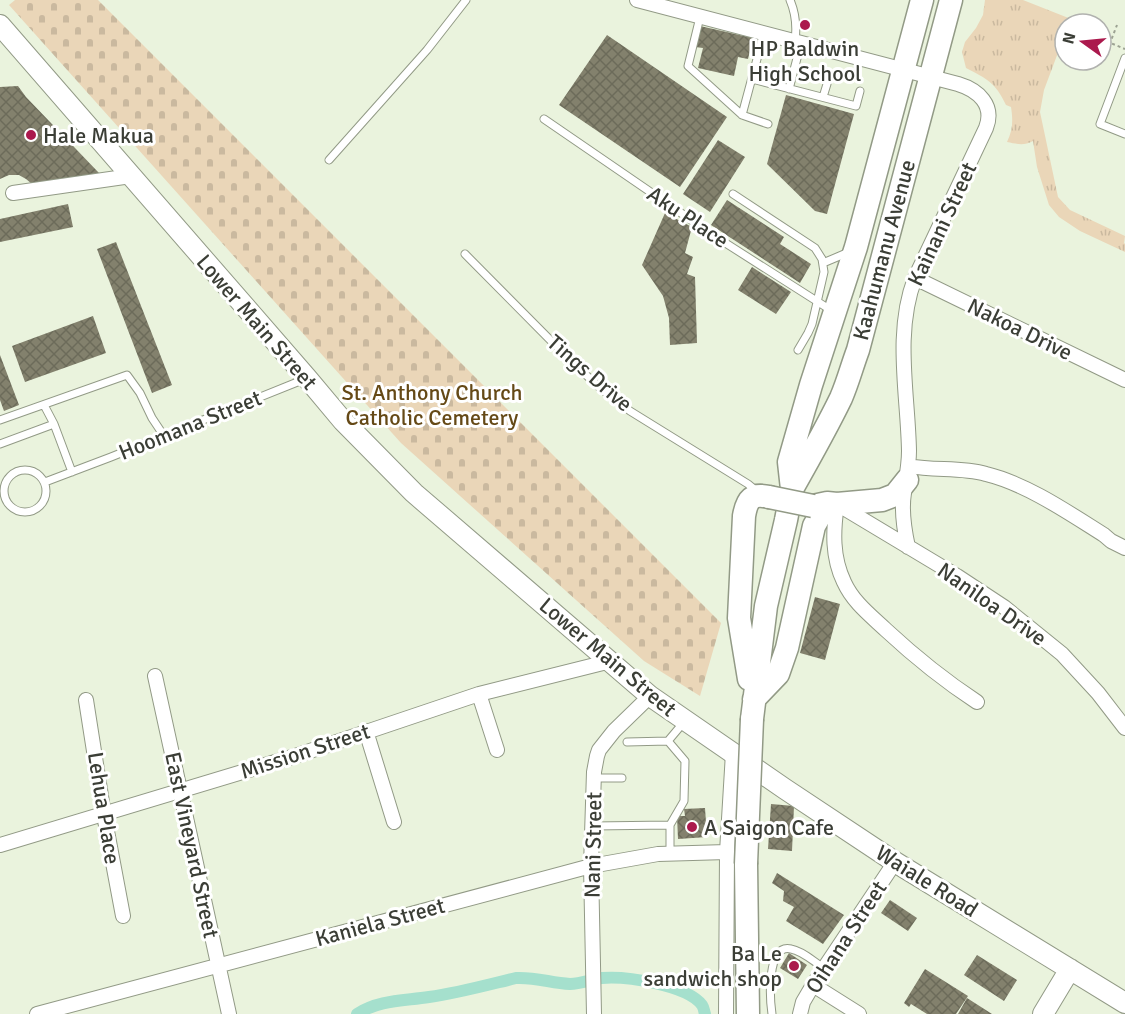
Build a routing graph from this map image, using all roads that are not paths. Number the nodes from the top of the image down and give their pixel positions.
1 (466, 0) edge
2 (637, 0) edge
3 (790, 0) edge
4 (922, 0) edge
5 (951, 0) edge
6 (700, 16) junction
7 (0, 25) edge
8 (764, 33) junction
9 (798, 42) junction
10 (1125, 58) edge
11 (903, 69) junction
12 (930, 76) junction
13 (752, 79) junction
14 (827, 84) dead end
15 (789, 89) junction
16 (860, 91) dead end
17 (823, 98) junction
18 (742, 115) junction
19 (543, 119) dead end
20 (768, 124) dead end
21 (1125, 134) edge
22 (329, 160) dead end
23 (132, 176) junction
24 (13, 193) dead end
25 (733, 194) dead end
26 (856, 247) junction
27 (465, 254) dead end
28 (823, 262) junction
29 (915, 278) junction
30 (873, 293) junction
31 (827, 305) junction
32 (798, 350) dead end
33 (858, 350) junction
34 (307, 378) junction
35 (1125, 380) edge
36 (44, 405) junction
37 (0, 420) edge
38 (54, 424) junction
39 (164, 436) junction
40 (0, 444) edge
41 (72, 472) junction
42 (908, 473) junction
43 (45, 482) junction
44 (792, 489) junction
45 (763, 496) junction
46 (826, 504) junction
47 (908, 547) junction
48 (1125, 548) edge
49 (611, 661) junction
50 (155, 676) dead end
51 (479, 694) junction
52 (650, 696) junction
53 (86, 700) dead end
54 (977, 702) dead end
55 (753, 709) junction
56 (685, 720) junction
57 (1125, 728) edge
58 (366, 731) junction
59 (668, 741) junction
60 (627, 742) dead end
61 (496, 750) dead end
62 (733, 753) junction
63 (594, 778) junction
64 (622, 778) dead end
65 (181, 792) junction
66 (104, 815) junction
67 (394, 822) dead end
68 (670, 825) junction
69 (592, 826) junction
70 (0, 845) edge
71 (727, 852) junction
72 (670, 853) junction
73 (895, 862) junction
74 (591, 866) junction
75 (123, 916) dead end
76 (218, 965) junction
77 (824, 968) junction
78 (1070, 969) junction
79 (813, 985) junction
80 (1125, 1003) edge
81 (37, 1014) edge
82 (229, 1014) edge
83 (594, 1014) edge
84 (726, 1014) edge
85 (748, 1014) edge
86 (772, 1014) edge
87 (800, 1014) edge
88 (859, 1014) edge
89 (1043, 1014) edge

1 - 22 lane
2 - 6 street, Kainani Street
3 - 9 lane
4 - 11 main road, Kaahumanu Avenue
5 - 12 main road, Kaahumanu Avenue
6 - 8 street, Kainani Street
6 - 18 lane
7 - 23 street, Lower Main Street
8 - 9 street, Kainani Street
8 - 13 lane
9 - 11 street, Kainani Street
9 - 15 lane
10 - 21 lane
11 - 12 street, Kainani Street
11 - 26 main road, Kaahumanu Avenue
12 - 29 street, Kainani Street
12 - 30 main road, Kaahumanu Avenue
13 - 15 lane
13 - 18 lane
14 - 17 lane
15 - 17 lane
16 - 17 lane
18 - 20 lane
19 - 31 lane, Aku Place
23 - 24 street
23 - 34 street, Lower Main Street
25 - 28 lane
26 - 28 lane
26 - 31 main road, Kaahumanu Avenue
27 - 45 lane, Tings Drive
28 - 31 lane
29 - 35 street, Nakoa Drive
29 - 42 street, Kainani Street
30 - 31 main road
30 - 33 main road, Kaahumanu Avenue
31 - 32 lane
31 - 33 main road
31 - 44 main road, Kaahumanu Avenue
33 - 44 main road, Kaahumanu Avenue
34 - 39 lane, Hoomana Street
34 - 49 street, Lower Main Street
36 - 37 lane
36 - 38 lane
36 - 39 lane
38 - 40 lane
38 - 41 lane
39 - 41 lane, Hoomana Street
41 - 43 lane, Hoomana Street
42 - 46 main road
42 - 47 street, Kainani Street
42 - 48 street
43 - 43 lane
44 - 55 main road, Kaahumanu Avenue
45 - 46 main road, bridge
45 - 55 main road
46 - 47 street, Naniloa Drive
46 - 54 street
46 - 55 main road
47 - 57 street, Naniloa Drive
49 - 51 street, Mission Street
49 - 52 street, Lower Main Street
50 - 65 street, East Vineyard Street
51 - 58 street, Mission Street
51 - 61 street
52 - 56 street, Lower Main Street
52 - 63 street, Nani Street
53 - 66 street, Lehua Place
55 - 85 main road, Kaahumanu Avenue, bridge
56 - 59 lane
56 - 62 street, Lower Main Street
58 - 65 street, Mission Street
58 - 67 street
59 - 60 lane
59 - 68 lane
62 - 71 street
62 - 73 street, Waiale Road
63 - 64 lane
63 - 69 street, Nani Street
65 - 66 street, Mission Street
65 - 76 street, East Vineyard Street
66 - 70 street, Mission Street
66 - 75 street, Lehua Place
68 - 69 lane
68 - 72 lane
69 - 74 street, Nani Street
71 - 72 street, Kaniela Street
71 - 84 street
72 - 74 street, Kaniela Street
73 - 77 street, Oihana Street
73 - 78 street, Waiale Road
74 - 76 street, Kaniela Street
74 - 83 street, Nani Street
76 - 81 street, Kaniela Street
76 - 82 street, East Vineyard Street
77 - 79 street, Oihana Street
77 - 86 lane
78 - 80 street, Waiale Road
78 - 89 street
79 - 87 street, Oihana Street
79 - 88 street

